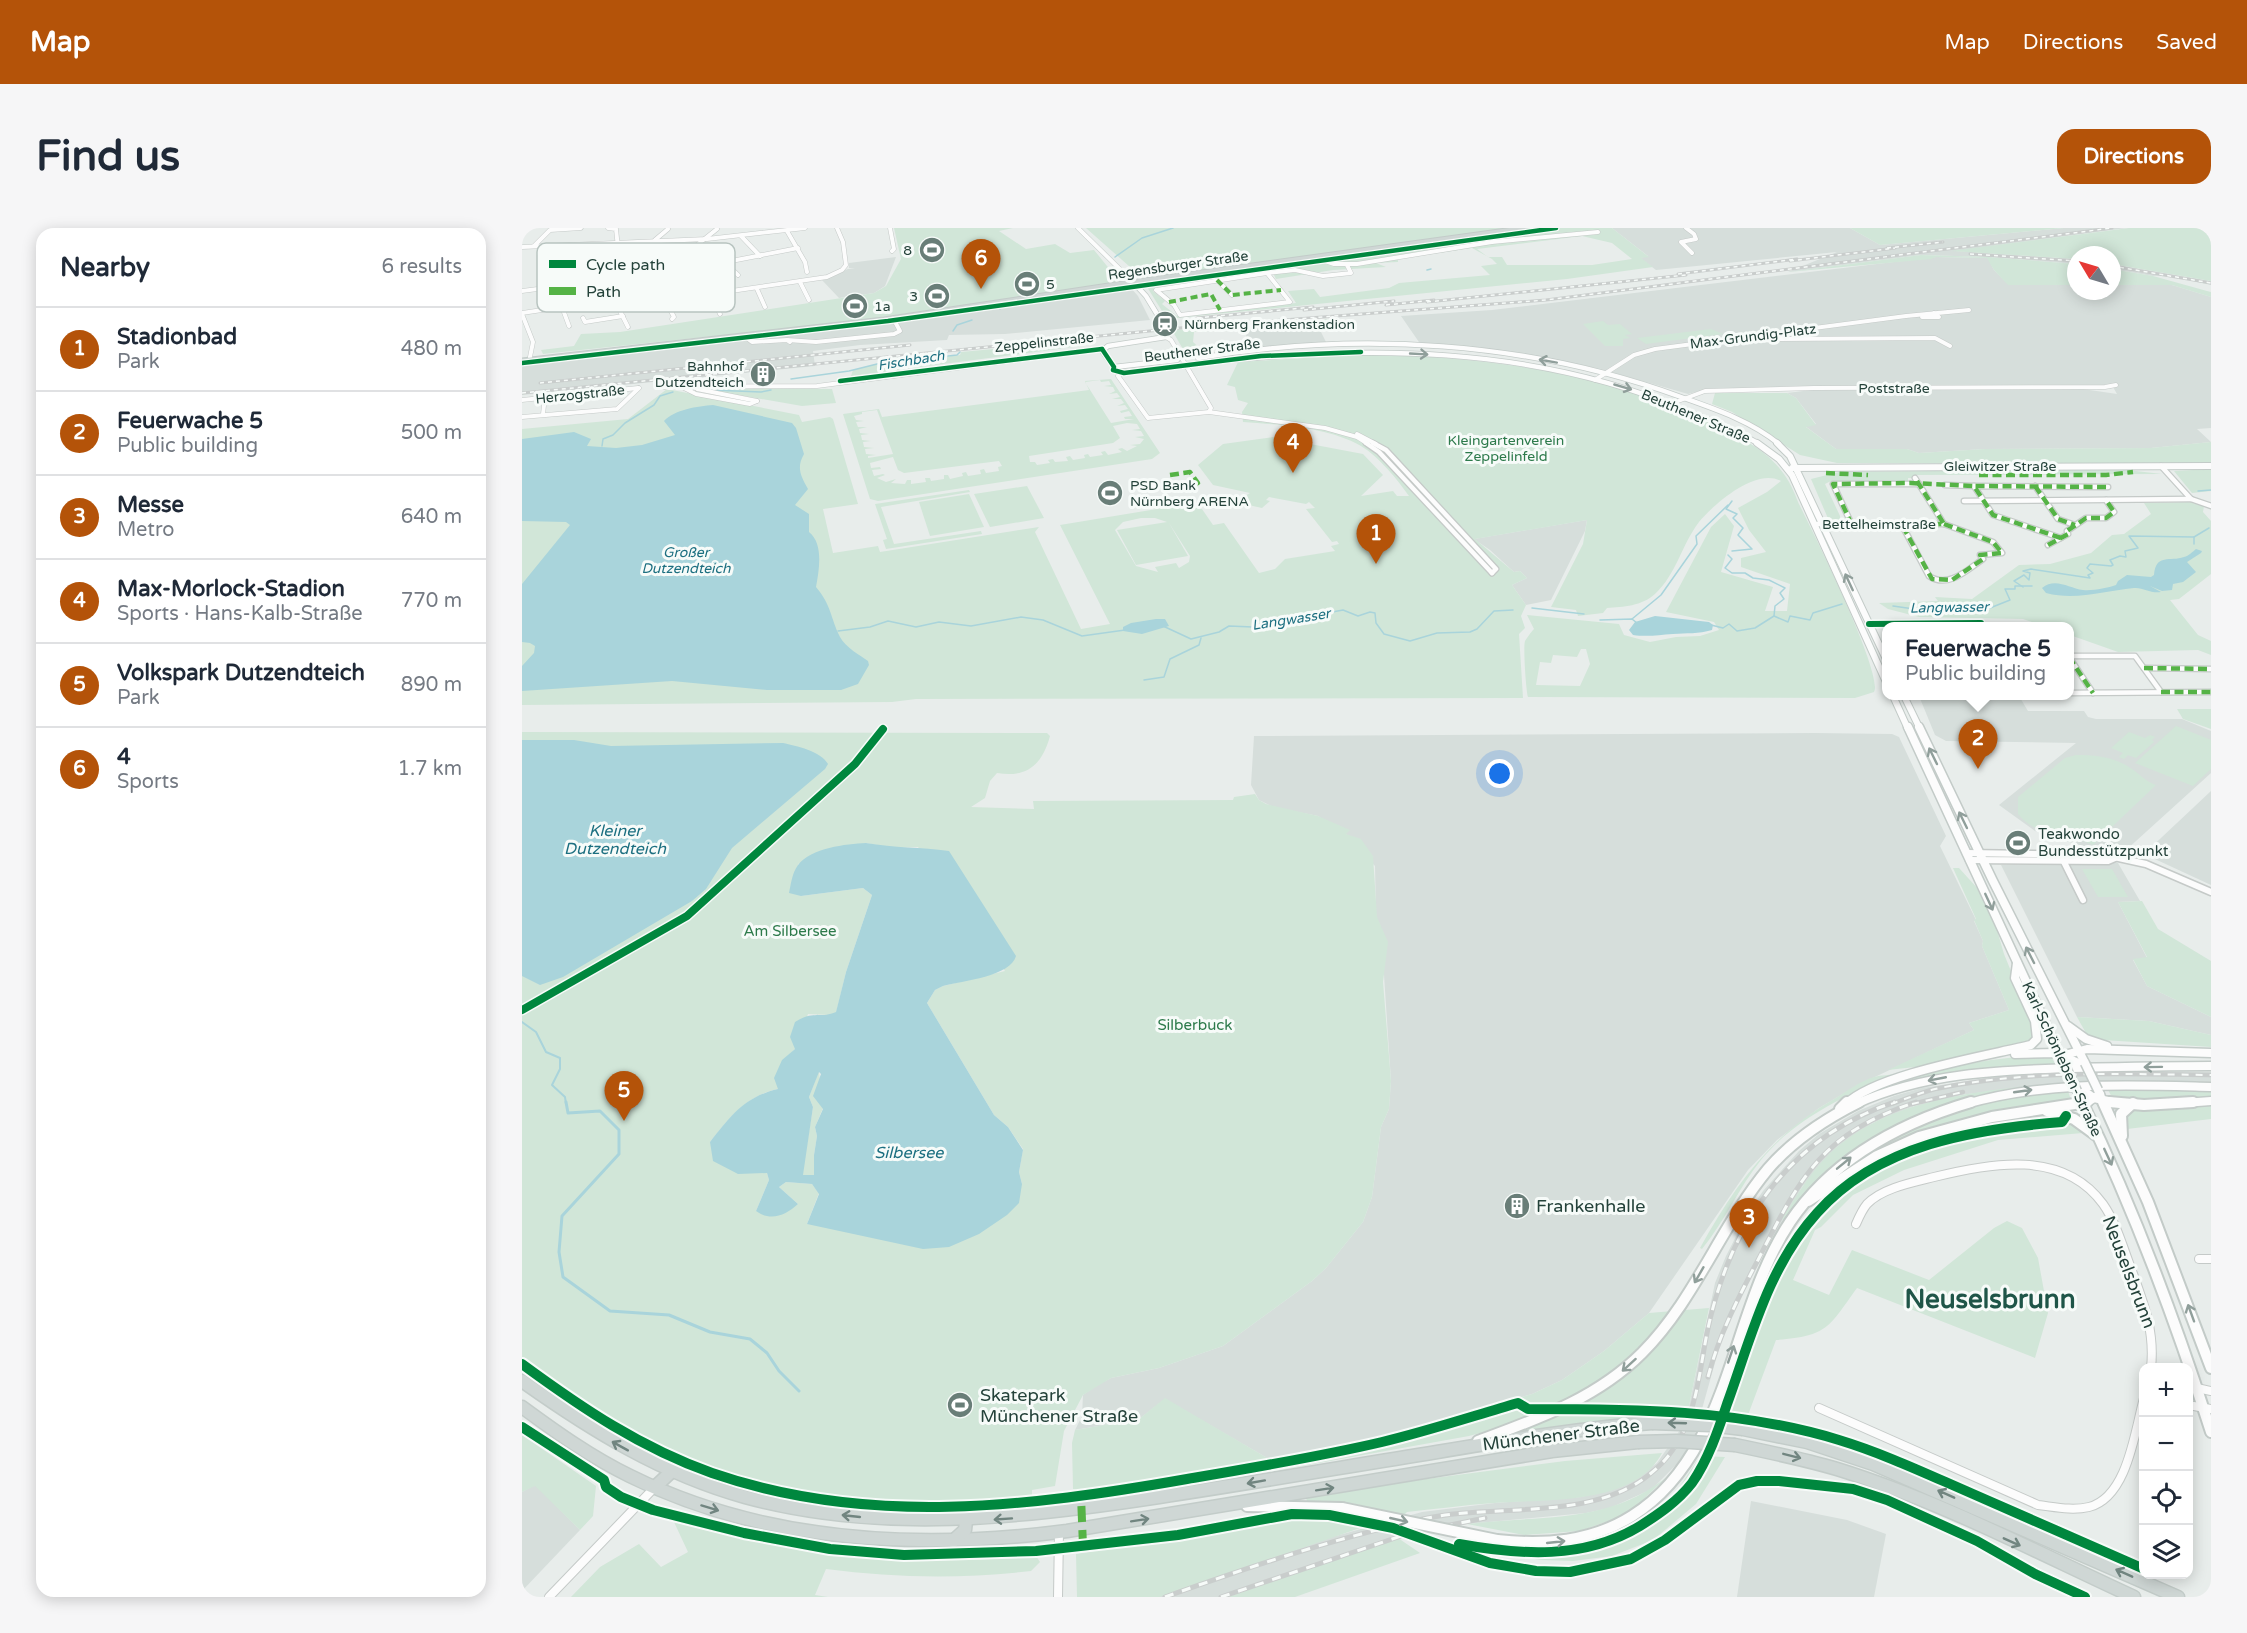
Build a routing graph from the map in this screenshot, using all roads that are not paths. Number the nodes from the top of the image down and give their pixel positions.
1 (581, 228) edge
2 (608, 228) edge
3 (617, 228) edge
4 (805, 228) edge
5 (837, 228) edge
6 (890, 228) edge
7 (1078, 228) edge
8 (1528, 228) edge
9 (1540, 228) edge
10 (1686, 228) edge
11 (668, 229) edge
12 (717, 229) edge
13 (787, 231) junction
14 (1598, 232) dead end
15 (1482, 235) junction
16 (741, 236) junction
17 (707, 239) junction
18 (656, 240) junction
19 (617, 242) junction
20 (537, 243) edge
21 (537, 243) edge
22 (596, 243) edge
23 (700, 243) edge
24 (1474, 245) junction
25 (534, 246) junction
26 (537, 246) edge
27 (522, 247) edge
28 (798, 248) junction
29 (892, 251) dead end
30 (1692, 253) dead end
31 (760, 256) junction
32 (1320, 258) junction
33 (735, 261) edge
34 (1347, 264) junction
35 (735, 272) edge
36 (807, 272) dead end
37 (1267, 273) junction
38 (738, 275) dead end
39 (1218, 281) junction
40 (800, 282) junction
41 (1134, 284) junction
42 (537, 289) edge
43 (757, 289) junction
44 (522, 291) edge
45 (735, 291) edge
46 (1232, 295) dead end
47 (809, 300) dead end
48 (765, 306) dead end
49 (1969, 310) dead end
50 (537, 311) edge
51 (564, 312) edge
52 (621, 312) edge
53 (671, 312) edge
54 (1934, 313) junction
55 (522, 314) edge
56 (623, 316) junction
57 (1906, 316) junction
58 (583, 318) dead end
59 (893, 318) junction
60 (672, 319) dead end
61 (1160, 319) tunnel mouth
62 (569, 326) dead end
63 (628, 327) dead end
64 (528, 331) junction
65 (522, 332) edge
66 (1166, 334) joint
67 (1765, 335) junction
68 (743, 336) junction
69 (1749, 337) junction
70 (1770, 339) junction
71 (670, 344) junction
72 (1361, 344) junction
73 (1950, 346) dead end
74 (1102, 349) junction
75 (1361, 352) junction
76 (530, 357) junction
77 (1527, 357) junction
78 (522, 360) edge
79 (1200, 360) junction
80 (1178, 363) junction
81 (1521, 364) junction
82 (1114, 367) junction
83 (1120, 373) junction
84 (1605, 373) junction
85 (1595, 380) junction
86 (2116, 385) dead end
87 (690, 386) junction
88 (710, 386) junction
89 (682, 387) junction
90 (703, 390) junction
91 (545, 397) junction
92 (1686, 398) junction
93 (522, 400) edge
94 (1673, 404) junction
95 (1209, 412) junction
96 (543, 414) junction
97 (522, 417) edge
98 (1307, 424) junction
99 (2161, 466) junction
100 (2211, 466) edge
101 (1789, 468) junction
102 (1796, 468) junction
103 (1915, 478) dead end
104 (1918, 484) junction
105 (1945, 485) dead end
106 (1974, 486) junction
107 (2035, 486) junction
108 (2108, 487) dead end
109 (1421, 488) junction
110 (1414, 489) junction
111 (2191, 499) junction
112 (1983, 500) junction
113 (2044, 500) junction
114 (2106, 500) junction
115 (1964, 501) dead end
116 (2211, 506) edge
117 (1813, 524) junction
118 (1944, 524) junction
119 (1822, 525) junction
120 (1852, 525) junction
121 (1902, 525) junction
122 (2075, 525) junction
123 (2061, 538) junction
124 (2048, 545) dead end
125 (1858, 621) junction
126 (1869, 624) junction
127 (1882, 624) edge
128 (1882, 650) edge
129 (2074, 657) edge
130 (2074, 663) edge
131 (2144, 668) junction
132 (2211, 669) edge
133 (1882, 671) edge
134 (2161, 692) junction
135 (2211, 692) edge
136 (2074, 693) edge
137 (2093, 693) junction
138 (1895, 700) edge
139 (1906, 700) edge
140 (1968, 857) junction
141 (1981, 857) junction
142 (2062, 858) junction
143 (2211, 892) edge
144 (2083, 900) dead end
145 (2017, 963) junction
146 (2066, 1025) junction
147 (2128, 1049) junction
148 (2079, 1050) junction
149 (2211, 1053) edge
150 (1998, 1054) junction
151 (2063, 1059) junction
152 (2084, 1066) junction
153 (2211, 1066) edge
154 (2211, 1087) edge
155 (2081, 1091) junction
156 (2099, 1096) junction
157 (2211, 1101) edge
158 (2134, 1103) junction
159 (2084, 1104) junction
160 (2040, 1109) junction
161 (1831, 1116) junction
162 (2098, 1137) junction
163 (2123, 1145) junction
164 (1803, 1204) junction
165 (1856, 1224) dead end
166 (2199, 1258) dead end
167 (2211, 1258) edge
168 (2152, 1363) edge
169 (2186, 1363) edge
170 (2211, 1368) edge
171 (522, 1381) edge
172 (2193, 1387) edge
173 (2211, 1391) edge
174 (522, 1407) edge
175 (1818, 1408) dead end
176 (2207, 1408) edge
177 (2139, 1417) edge
178 (2211, 1432) edge
179 (1458, 1449) junction
180 (672, 1471) junction
181 (655, 1487) junction
182 (1226, 1506) junction
183 (1061, 1513) junction
184 (966, 1521) junction
185 (1059, 1532) junction
186 (953, 1541) junction
187 (549, 1597) edge
188 (1058, 1597) edge
189 (2134, 1597) edge
190 (2178, 1597) edge

1 - 20 street
2 - 3 street
3 - 19 street
4 - 13 street
5 - 40 street
6 - 29 street
7 - 41 street
8 - 15 main road, Regensburger Straße
9 - 15 main road, Regensburger Straße
10 - 30 street
11 - 18 street
12 - 17 street
13 - 16 street
13 - 28 street
14 - 24 street, Regensburger Straße
15 - 24 street
15 - 32 main road, Regensburger Straße
15 - 32 main road, Regensburger Straße
16 - 17 street
16 - 31 street
17 - 18 street
17 - 23 street
18 - 19 street
19 - 22 street
21 - 25 street
24 - 34 street, Regensburger Straße
25 - 26 street
25 - 27 street
28 - 31 street
28 - 36 street
31 - 33 street
32 - 34 street, Regensburger Straße
32 - 34 street, Regensburger Straße
32 - 41 main road, Regensburger Straße
32 - 41 main road, Regensburger Straße
34 - 37 street
35 - 38 street
37 - 39 street
37 - 39 street
39 - 46 street
40 - 43 street
40 - 47 street
41 - 59 main road, Regensburger Straße
41 - 61 main road
42 - 44 street
43 - 45 street
43 - 48 street
49 - 54 street
50 - 55 street
51 - 62 street
52 - 56 street
53 - 60 street
54 - 57 street, Max-Grundig-Platz
54 - 57 street, Max-Grundig-Platz
55 - 64 street
56 - 58 street
56 - 63 street
57 - 67 street, Max-Grundig-Platz
59 - 68 main road, Regensburger Straße
59 - 68 street
64 - 65 street
64 - 76 street
66 - 74 main road, Zeppelinstraße
66 - 95 street
67 - 69 street, Max-Grundig-Platz
67 - 70 street
68 - 71 main road, Regensburger Straße
69 - 70 street
69 - 84 street, Max-Grundig-Platz
70 - 73 street
71 - 76 main road, Regensburger Straße
71 - 78 main road, Regensburger Straße
72 - 75 main road
72 - 77 main road, Beuthener Straße
72 - 79 main road, Beuthener Straße
74 - 82 main road
74 - 87 street, Zeppelinstraße
74 - 88 street, Zeppelinstraße
75 - 79 main road, Beuthener Straße
75 -> 81 main road, Beuthener Straße
76 - 78 main road, Regensburger Straße
77 - 81 street
84 -> 77 main road, Beuthener Straße
79 - 80 main road, Beuthener Straße, bridge
80 - 82 main road, Beuthener Straße
80 - 83 main road, Beuthener Straße
81 - 85 main road, Beuthener Straße
82 - 83 main road
83 - 95 street
84 - 85 street
84 - 92 main road, Beuthener Straße
85 -> 94 main road, Beuthener Straße
86 - 92 street, Poststraße
87 - 88 street, Zeppelinstraße
87 - 89 street, Zeppelinstraße
87 - 89 street, Zeppelinstraße
87 - 90 street
88 - 90 street
89 - 90 street
91 - 93 street, Herzogstraße
91 - 96 street
91 - 96 street, Herzogstraße
92 - 94 street, Poststraße
92 - 102 main road, Beuthener Straße
94 - 101 main road, Beuthener Straße
95 - 98 street
96 - 97 street
98 - 109 street
98 - 110 street
99 - 100 main road, Gleiwitzer Straße
99 - 102 main road, Gleiwitzer Straße
99 - 111 street
101 - 102 main road, Gleiwitzer Straße
101 - 117 main road
102 - 119 main road
103 - 104 street
104 - 118 street
104 - 120 street
105 - 106 street
106 - 107 street
106 - 112 street
107 - 108 street
107 - 113 street
109 - 110 street
109 - 110 street
111 - 114 street
111 - 116 street
112 - 113 street
112 - 115 street
112 - 123 street
113 - 114 street
113 - 122 street
114 - 122 street
117 - 119 street, Bettelheimstraße
117 - 125 main road
118 - 121 street, Bettelheimstraße
118 - 121 street
119 - 120 street, Bettelheimstraße
126 -> 119 main road
120 - 121 street, Bettelheimstraße
122 - 123 street
123 - 124 street
125 - 126 main road
125 - 133 main road
126 - 127 street
126 - 128 main road
129 - 131 street
130 - 137 street
131 - 132 street
131 - 134 street
134 - 135 street
134 - 137 street
136 - 137 street
138 - 140 main road, Karl-Schönleben-Straße
141 -> 139 main road, Karl-Schönleben-Straße
140 - 141 street
140 -> 145 main road, Karl-Schönleben-Straße
141 - 142 street
146 -> 141 main road, Karl-Schönleben-Straße
142 - 143 street
142 - 144 street
145 - 150 main road
145 - 151 main road, Karl-Schönleben-Straße
146 - 147 main road
146 - 148 main road, Karl-Schönleben-Straße
147 - 148 main road
147 - 149 main road
148 - 151 main road
148 - 152 main road, Karl-Schönleben-Straße
150 - 151 main road
150 - 161 main road
151 - 152 main road
151 - 155 main road, Karl-Schönleben-Straße, bridge
152 - 156 main road, Karl-Schönleben-Straße, bridge
153 -> 161 main road
164 -> 154 main road
155 - 156 main road
155 - 159 main road, Karl-Schönleben-Straße
156 - 158 main road
156 - 159 main road
156 - 163 main road, Karl-Schönleben-Straße
157 - 158 main road
158 - 163 main road
159 - 160 main road
159 - 162 main road, Karl-Schönleben-Straße
160 - 162 main road
160 - 164 main road
161 -> 179 main road
162 -> 169 main road, Karl-Schönleben-Straße
170 -> 163 main road, Karl-Schönleben-Straße
182 -> 164 main road, bridge
165 - 168 street, Neuselsbrunn
166 - 167 street
180 -> 171 main road, Münchener Straße
172 - 173 street
172 - 176 main road, Karl-Schönleben-Straße
174 - 181 main road, Münchener Straße
175 - 177 street
176 - 178 main road, Karl-Schönleben-Straße
179 -> 183 main road, Münchener Straße
190 -> 179 main road, Münchener Straße, bridge
180 - 181 main road
184 -> 180 main road, Münchener Straße
181 -> 186 main road, Münchener Straße
181 - 187 street
185 -> 182 main road, Münchener Straße
182 -> 189 main road, Münchener Straße, bridge
183 -> 184 main road, Münchener Straße
183 - 185 main road
184 - 186 main road
185 - 186 main road, Münchener Straße
185 - 188 street

